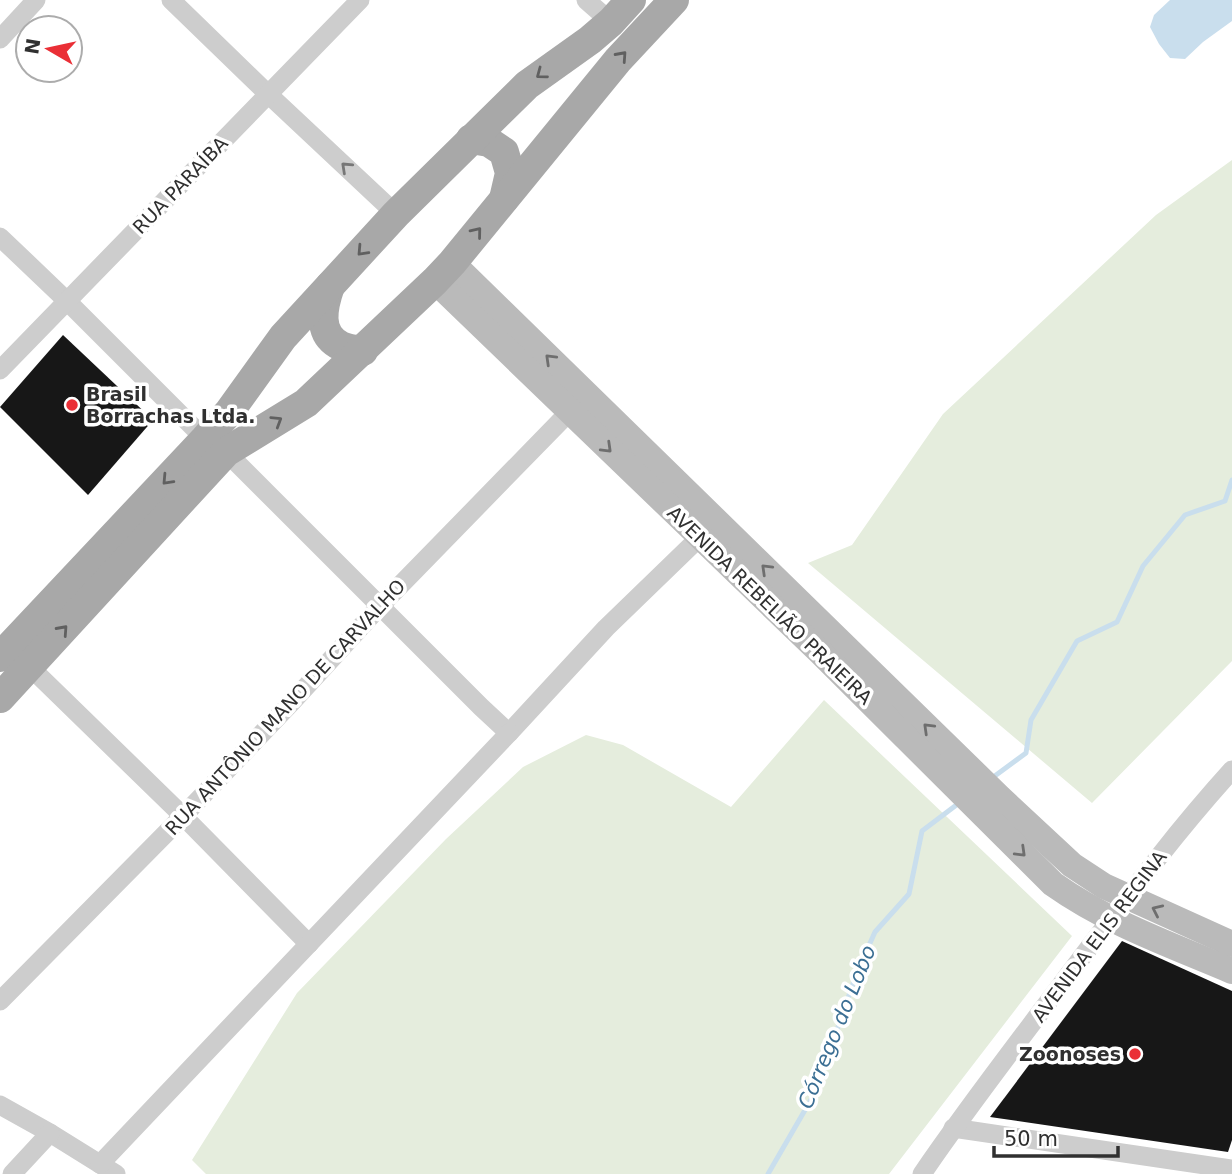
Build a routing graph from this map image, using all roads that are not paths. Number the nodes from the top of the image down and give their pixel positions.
1 (36, 0) edge
2 (171, 0) edge
3 (360, 0) edge
4 (586, 0) edge
5 (631, 0) edge
6 (674, 0) edge
7 (611, 22) junction
8 (0, 39) edge
9 (268, 94) junction
10 (471, 139) junction
11 (504, 199) junction
12 (396, 214) junction
13 (0, 237) edge
14 (443, 272) junction
15 (330, 285) junction
16 (67, 301) junction
17 (363, 351) junction
18 (0, 370) edge
19 (578, 403) junction
20 (216, 446) junction
21 (694, 520) junction
22 (380, 606) junction
23 (11, 650) edge
24 (0, 698) edge
25 (509, 733) junction
26 (1232, 770) edge
27 (975, 790) junction
28 (183, 816) junction
29 (1127, 896) junction
30 (1111, 919) junction
31 (1187, 923) junction
32 (309, 944) junction
33 (1232, 944) edge
34 (1176, 948) junction
35 (1232, 971) edge
36 (0, 1001) edge
37 (0, 1105) edge
38 (953, 1128) junction
39 (50, 1133) junction
40 (108, 1169) edge
41 (1231, 1171) edge
42 (12, 1174) edge
43 (922, 1174) edge

1 - 8 street
2 - 9 street
3 - 9 street, RUA PARAÍBA
4 - 7 street
5 - 7 main road
11 -> 6 main road
7 -> 10 main road
12 -> 9 street
9 - 16 street, RUA PARAÍBA
10 - 11 main road
10 - 12 main road
14 -> 11 main road
12 -> 15 main road
13 - 16 street
14 - 17 main road
14 - 19 street, AVENIDA REBELIÃO PRAIEIRA
15 - 17 main road
15 - 20 main road
16 - 18 street, RUA PARAÍBA
16 - 20 street
20 -> 17 main road
19 - 21 street, AVENIDA REBELIÃO PRAIEIRA
19 - 22 street, RUA ANTÔNIO MANO DE CARVALHO
20 - 22 street
20 - 23 main road
21 - 25 street
21 - 27 street, AVENIDA REBELIÃO PRAIEIRA
22 - 25 street
22 - 28 street, RUA ANTÔNIO MANO DE CARVALHO
23 - 24 main road
23 - 28 street
25 - 32 street
26 - 29 street, AVENIDA ELIS REGINA
27 - 29 street, AVENIDA REBELIÃO PRAIEIRA
27 -> 30 street, AVENIDA REBELIÃO PRAIEIRA
28 - 32 street
28 - 36 street, RUA ANTÔNIO MANO DE CARVALHO
29 - 30 street, AVENIDA ELIS REGINA
31 -> 29 street, AVENIDA REBELIÃO PRAIEIRA
30 - 34 street, AVENIDA REBELIÃO PRAIEIRA
30 - 38 street, AVENIDA ELIS REGINA
31 - 33 street, AVENIDA REBELIÃO PRAIEIRA
31 - 34 street
32 - 40 street
34 - 35 street, AVENIDA REBELIÃO PRAIEIRA
37 - 39 street
38 - 41 street
38 - 43 street, AVENIDA ELIS REGINA
39 - 40 street
39 - 42 street

